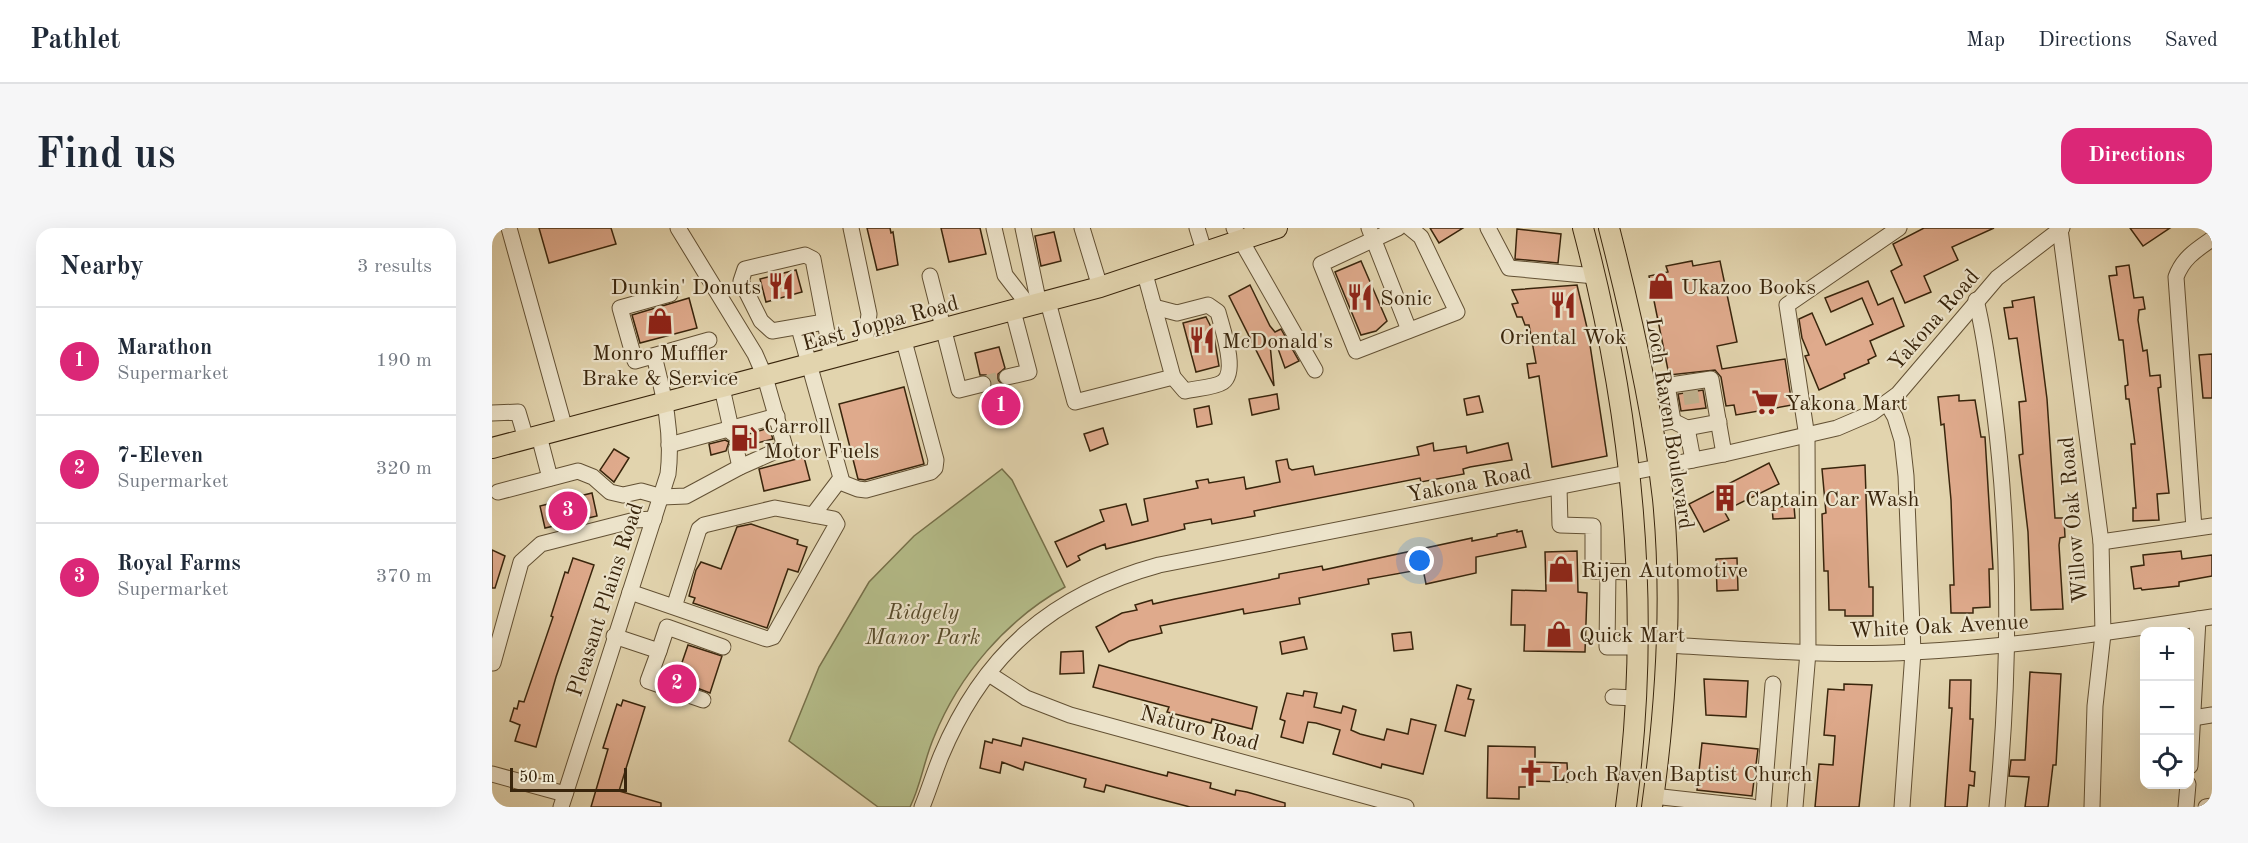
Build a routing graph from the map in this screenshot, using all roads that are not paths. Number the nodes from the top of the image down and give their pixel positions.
1 (509, 228) edge
2 (678, 228) edge
3 (851, 228) edge
4 (994, 228) edge
5 (1023, 228) edge
6 (1082, 228) edge
7 (1197, 228) edge
8 (1277, 228) edge
9 (1398, 228) edge
10 (1410, 228) edge
11 (1488, 228) edge
12 (1583, 228) edge
13 (1609, 228) edge
14 (1899, 228) edge
15 (2061, 229) edge
16 (1371, 234) edge
17 (1237, 235) edge
18 (2212, 239) edge
19 (1205, 254) junction
20 (1145, 274) junction
21 (930, 276) dead end
22 (1595, 276) junction
23 (1100, 287) junction
24 (670, 294) dead end
25 (1976, 300) junction
26 (1032, 306) junction
27 (1154, 308) junction
28 (824, 322) junction
29 (799, 328) junction
30 (944, 330) junction
31 (1409, 330) junction
32 (709, 340) dead end
33 (904, 340) junction
34 (864, 351) junction
35 (654, 356) junction
36 (832, 359) junction
37 (809, 365) junction
38 (1315, 370) dead end
39 (765, 377) junction
40 (1007, 377) tunnel mouth
41 (1173, 377) junction
42 (983, 384) tunnel mouth
43 (1667, 384) junction
44 (722, 388) junction
45 (1644, 388) junction
46 (666, 402) junction
47 (1887, 403) junction
48 (1693, 410) tunnel mouth
49 (492, 413) edge
50 (777, 416) junction
51 (1719, 422) junction
52 (1650, 425) junction
53 (1685, 425) junction
54 (565, 429) junction
55 (732, 430) junction
56 (533, 437) junction
57 (1807, 437) junction
58 (669, 445) junction
59 (492, 448) edge
60 (736, 449) dead end
61 (1724, 454) junction
62 (1692, 460) junction
63 (740, 467) junction
64 (1658, 467) junction
65 (1630, 473) junction
66 (550, 478) junction
67 (840, 482) junction
68 (1559, 487) junction
69 (498, 492) dead end
70 (662, 497) junction
71 (813, 515) junction
72 (654, 519) junction
73 (2212, 526) edge
74 (2194, 528) junction
75 (2101, 542) junction
76 (1608, 572) junction
77 (1636, 572) junction
78 (630, 592) junction
79 (674, 607) junction
80 (2205, 618) edge
81 (2103, 634) junction
82 (614, 636) junction
83 (1666, 645) junction
84 (2007, 645) junction
85 (723, 647) dead end
86 (1637, 647) junction
87 (659, 651) junction
88 (1808, 652) junction
89 (1913, 652) junction
90 (492, 664) edge
91 (990, 674) junction
92 (1773, 684) dead end
93 (1613, 697) dead end
94 (1635, 698) junction
95 (703, 700) dead end
96 (2194, 710) edge
97 (2212, 715) edge
98 (2194, 718) edge
99 (492, 774) edge
100 (2188, 789) edge
101 (563, 801) edge
102 (1653, 802) edge
103 (2212, 806) edge
104 (922, 807) edge
105 (1406, 807) edge
106 (1626, 807) edge
107 (1752, 807) edge
108 (1763, 807) edge
109 (1795, 807) edge
110 (1902, 807) edge
111 (1997, 807) edge
112 (2092, 807) edge
113 (2186, 807) edge
114 (2206, 807) edge

1 - 54 street
2 - 39 street
3 - 34 street
4 - 26 street
5 - 26 street
6 - 23 street
7 - 19 street
8 - 17 main road, East Joppa Road
9 - 16 street
10 - 31 street
11 - 22 street
12 - 22 main road, Loch Raven Boulevard
13 - 45 main road, Loch Raven Boulevard
14 - 57 street
15 - 25 street, Yakona Road
15 - 75 street, Willow Oak Road
16 - 31 street
16 - 31 street
17 - 19 main road, East Joppa Road
17 - 38 street
18 - 74 street
19 - 20 main road, East Joppa Road
20 - 23 main road, East Joppa Road
20 - 27 street
21 - 30 street
22 - 65 main road, Loch Raven Boulevard
23 - 26 main road, East Joppa Road
24 - 35 street
25 - 47 street, Yakona Road
25 - 84 street
26 - 30 main road, East Joppa Road
26 - 40 street
26 - 41 street
27 - 41 street
27 - 41 street
28 - 29 street
28 - 29 street
28 - 36 street
29 - 37 street
30 - 33 main road, East Joppa Road
30 - 42 street
32 - 35 street
33 - 34 main road, East Joppa Road
33 - 67 street
34 - 36 main road, East Joppa Road
35 - 46 street, Pleasant Plains Road
36 - 37 main road, East Joppa Road
37 - 39 main road, East Joppa Road
37 - 67 street
39 - 44 main road, East Joppa Road
39 - 50 street
43 - 45 street
43 - 51 street
43 - 53 street
44 - 46 main road, East Joppa Road
44 - 55 street
45 - 52 main road, Loch Raven Boulevard
46 - 54 main road, East Joppa Road
46 - 58 street, Pleasant Plains Road
47 - 57 street, Yakona Road
47 - 89 street
48 - 53 street
49 - 56 street
50 - 55 street
50 - 63 street
51 - 53 street
51 - 61 street
52 - 53 street
52 - 64 main road, Loch Raven Boulevard
53 - 62 street
54 - 56 main road, East Joppa Road
55 - 58 street
56 - 59 main road, East Joppa Road
56 - 66 street
57 - 61 street, Yakona Road
57 - 88 street
58 - 70 street, Pleasant Plains Road
60 - 63 street
61 - 62 street, Yakona Road
62 - 64 street, Yakona Road
63 - 70 street
64 - 65 street, Yakona Road
64 - 83 main road, Loch Raven Boulevard
65 - 68 street, Yakona Road
65 - 77 main road, Loch Raven Boulevard
66 - 69 street
66 - 70 street
67 - 71 street
68 - 76 street
68 - 91 street, Yakona Road
70 - 72 street, Pleasant Plains Road
71 - 79 street
71 - 79 street
72 - 78 street, Pleasant Plains Road
72 - 90 street
73 - 74 street
74 - 75 street
75 - 81 street, Willow Oak Road
76 - 77 street
76 - 86 street
77 - 86 main road, Loch Raven Boulevard
78 - 79 street
78 - 82 street, Pleasant Plains Road
80 - 81 street, White Oak Avenue
80 - 96 street
81 - 84 street, White Oak Avenue
81 - 112 street, Willow Oak Road
82 - 87 street
82 - 101 street, Pleasant Plains Road
83 - 88 street, White Oak Avenue
83 - 102 main road, Loch Raven Boulevard
84 - 89 street, White Oak Avenue
84 - 111 street
85 - 87 street
86 - 94 main road, Loch Raven Boulevard
87 - 95 street
88 - 89 street, White Oak Avenue
88 - 109 street
89 - 110 street
91 - 104 street, Yakona Road
91 - 105 street, Naturo Road
92 - 108 street
93 - 94 street
94 - 106 main road, Loch Raven Boulevard
97 - 98 street
99 - 101 street
100 - 113 street
102 - 107 street
103 - 114 street

